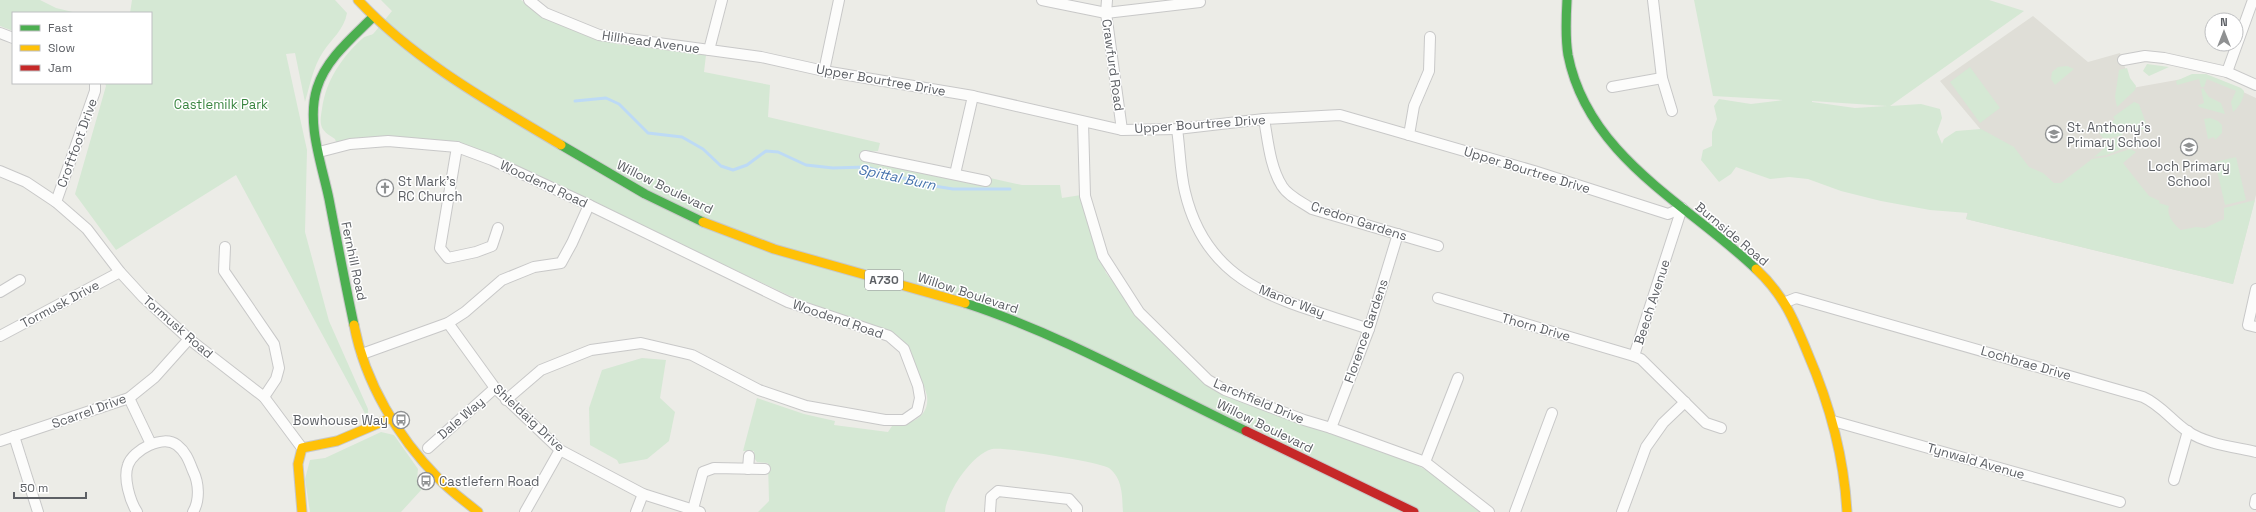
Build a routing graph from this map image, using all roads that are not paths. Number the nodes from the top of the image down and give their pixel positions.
1 (358, 0) edge
2 (722, 0) edge
3 (839, 0) edge
4 (1042, 0) edge
5 (1107, 0) edge
6 (1566, 0) edge
7 (1653, 0) edge
8 (2253, 0) edge
9 (533, 1) edge
10 (1200, 2) dead end
11 (1106, 13) junction
12 (373, 17) junction
13 (0, 33) edge
14 (1430, 37) dead end
15 (12, 38) edge
16 (710, 50) junction
17 (2123, 60) dead end
18 (824, 71) junction
19 (2226, 72) junction
20 (1662, 78) junction
21 (95, 84) edge
22 (2256, 85) edge
23 (1612, 87) dead end
24 (973, 96) junction
25 (1672, 111) dead end
26 (1264, 119) junction
27 (1083, 122) junction
28 (1177, 129) junction
29 (1122, 130) junction
30 (1409, 135) junction
31 (457, 147) junction
32 (319, 152) junction
33 (865, 156) dead end
34 (0, 171) edge
35 (955, 174) junction
36 (986, 181) dead end
37 (56, 202) junction
38 (589, 205) junction
39 (1682, 208) junction
40 (498, 228) dead end
41 (1398, 234) junction
42 (1438, 246) dead end
43 (225, 247) dead end
44 (120, 272) junction
45 (20, 280) dead end
46 (2256, 289) edge
47 (0, 292) edge
48 (1438, 298) dead end
49 (1786, 302) junction
50 (448, 323) junction
51 (2256, 327) edge
52 (1369, 329) junction
53 (0, 336) edge
54 (189, 339) junction
55 (362, 354) junction
56 (1634, 356) junction
57 (1458, 378) dead end
58 (495, 388) junction
59 (264, 397) junction
60 (129, 398) junction
61 (506, 400) junction
62 (1685, 402) junction
63 (1552, 413) dead end
64 (391, 418) junction
65 (1833, 421) junction
66 (1331, 428) junction
67 (1721, 428) dead end
68 (2188, 431) junction
69 (14, 436) junction
70 (0, 441) edge
71 (151, 444) junction
72 (302, 448) junction
73 (428, 448) dead end
74 (560, 450) junction
75 (2256, 452) edge
76 (749, 456) dead end
77 (1425, 462) junction
78 (748, 468) junction
79 (765, 469) dead end
80 (2174, 480) dead end
81 (643, 494) junction
82 (2120, 502) dead end
83 (465, 508) edge
84 (696, 510) edge
85 (38, 512) edge
86 (137, 512) edge
87 (194, 512) edge
88 (302, 512) edge
89 (478, 512) edge
90 (525, 512) edge
91 (636, 512) edge
92 (990, 512) edge
93 (1077, 512) edge
94 (1414, 512) edge
95 (1489, 512) edge
96 (1515, 512) edge
97 (1622, 512) edge
98 (1847, 512) edge

1 - 12 street, A730
2 - 16 street
3 - 18 street
4 - 11 street
5 - 11 street, Crawfurd Road
6 - 39 street, Burnside Road
7 - 20 street
8 - 19 street
9 - 16 street, Hillhead Avenue
10 - 11 street
11 - 29 street, Crawfurd Road
12 - 32 street, Fernhill Road
12 - 94 street, Willow Boulevard / A730
13 - 15 street
14 - 30 street
16 - 18 street, Upper Bourtree Drive
17 - 19 street
18 - 24 street, Upper Bourtree Drive
19 - 22 street
20 - 23 street
20 - 25 street
21 - 37 street, Croftfoot Drive
24 - 27 street, Upper Bourtree Drive
24 - 35 street
26 - 28 street, Upper Bourtree Drive
26 - 30 street, Upper Bourtree Drive
26 - 41 street, Credon Gardens
27 - 29 street, Upper Bourtree Drive
27 - 66 street, Larchfield Drive
28 - 29 street, Upper Bourtree Drive
28 - 52 street, Manor Way
30 - 39 street, Upper Bourtree Drive
31 - 32 street, Woodend Road
31 - 38 street, Woodend Road
31 - 40 street
32 - 55 street, Fernhill Road
33 - 35 street
34 - 37 street, Tormusk Road
35 - 36 street
37 - 44 street, Tormusk Road
38 - 50 street
38 - 61 street, Woodend Road
39 - 49 street, Burnside Road
39 - 56 street, Beech Avenue
41 - 42 street, Credon Gardens
41 - 52 street, Florence Gardens
43 - 59 street
44 - 53 street, Tormusk Drive
44 - 54 street, Tormusk Road
45 - 47 street
46 - 51 street
48 - 56 street, Thorn Drive
49 - 65 street, Burnside Road
49 - 68 street, Lochbrae Drive
50 - 55 street
50 - 58 street, Shieldaig Drive
52 - 66 street, Florence Gardens
54 - 59 street, Tormusk Road
54 - 60 street, Scarrel Drive
55 - 64 street, Fernhill Road
56 - 62 street, Beech Avenue
57 - 77 street
58 - 61 street, Shieldaig Drive
58 - 73 street, Dale Way
59 - 72 street, Tormusk Road
60 - 69 street, Scarrel Drive
60 - 71 street
61 - 74 street, Shieldaig Drive
62 - 67 street, Beech Avenue
62 - 97 street
63 - 96 street
64 - 72 street
64 - 83 street, Fernhill Road
65 - 82 street, Tynwald Avenue
65 - 98 street, Burnside Road
66 - 77 street, Larchfield Drive
68 - 75 street, Lochbrae Drive
68 - 80 street
69 - 70 street, Scarrel Drive
69 - 85 street
71 - 86 street
71 - 87 street
72 - 88 street
74 - 81 street, Shieldaig Drive
74 - 90 street
76 - 78 street
77 - 95 street, Larchfield Drive
78 - 79 street
78 - 84 street
81 - 84 street, Shieldaig Drive
81 - 91 street
83 - 89 street, Fernhill Road
92 - 93 street

